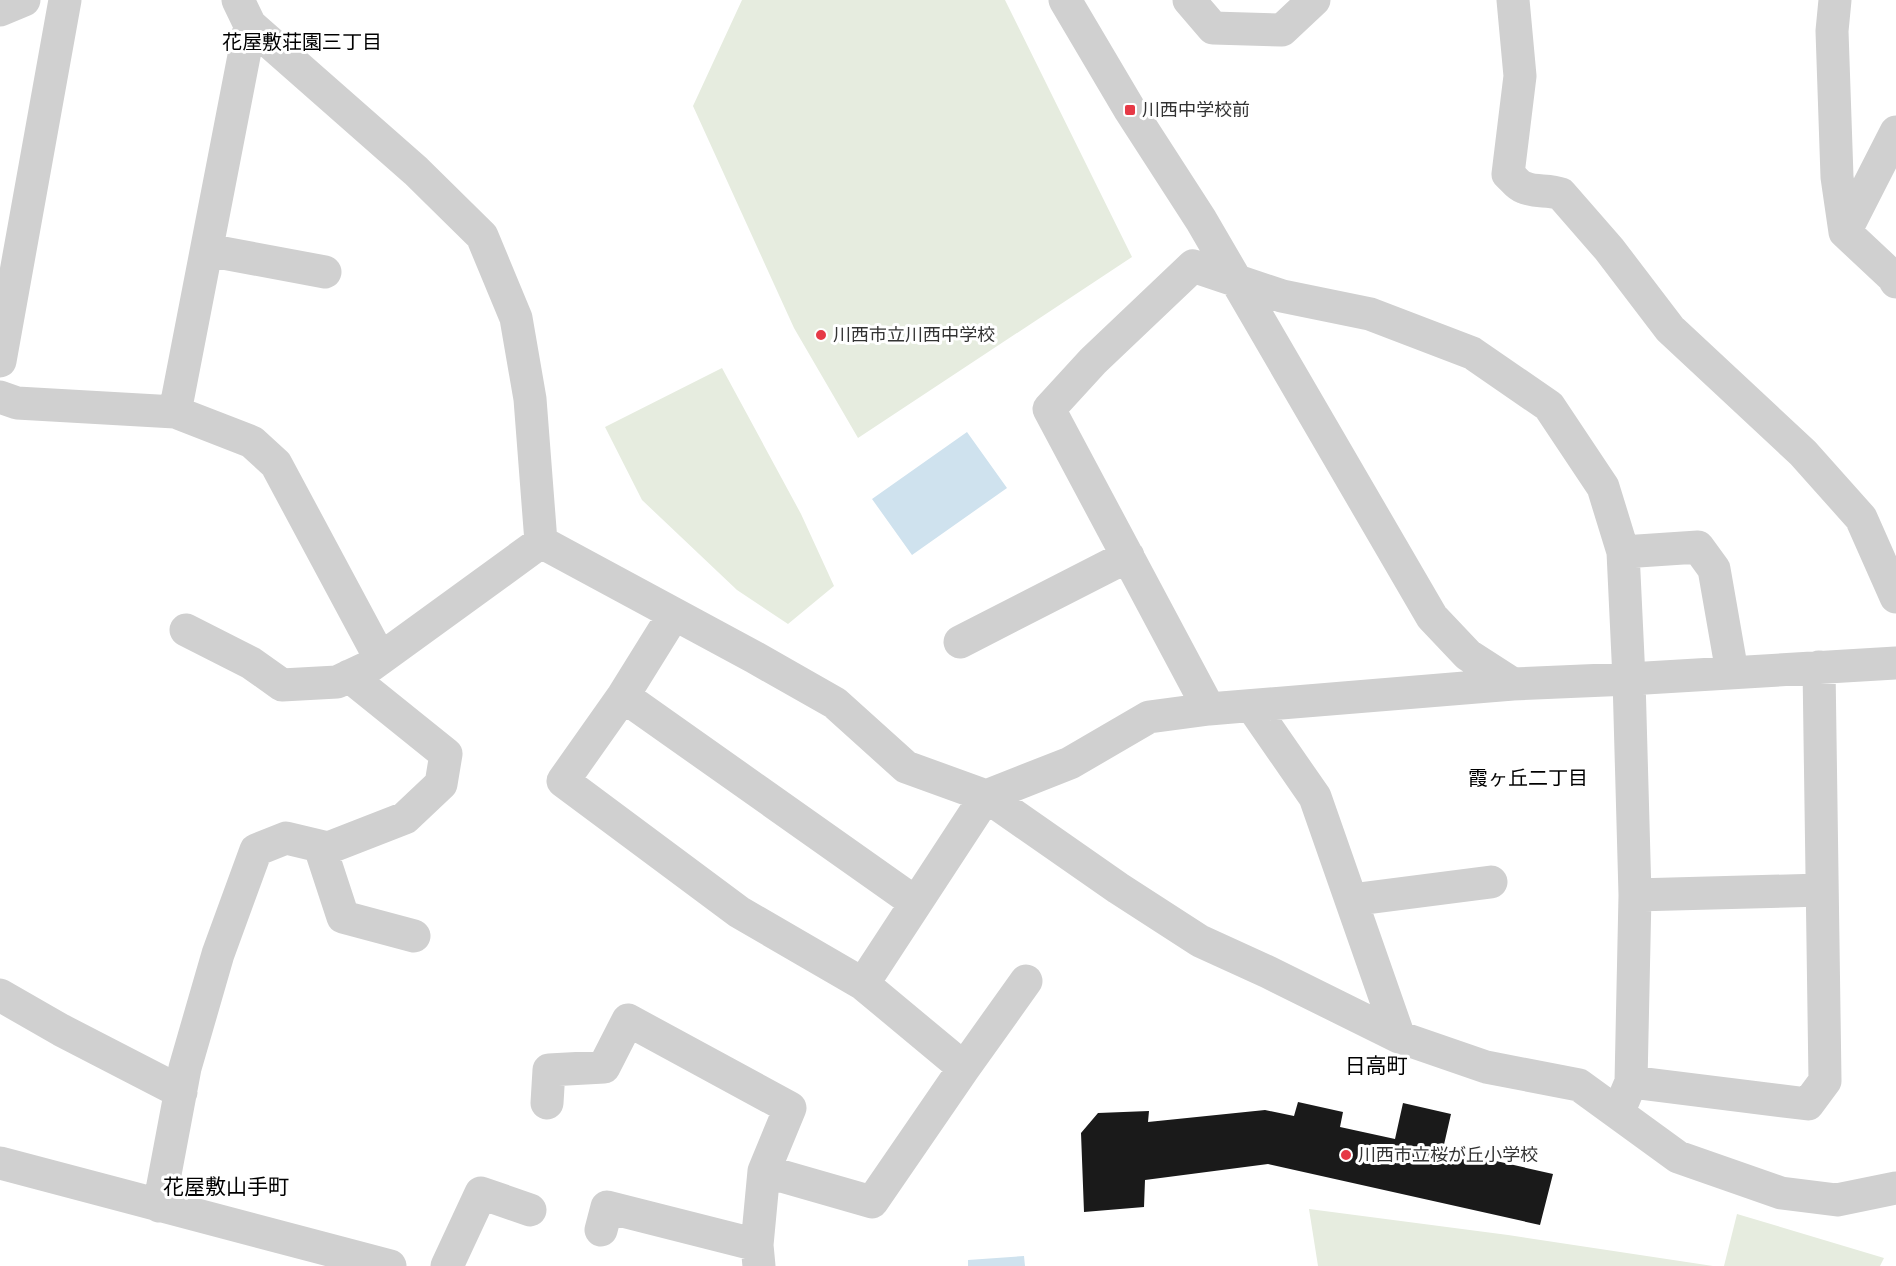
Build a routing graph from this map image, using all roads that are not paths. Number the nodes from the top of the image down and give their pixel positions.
1 (24, 0) edge
2 (65, 0) edge
3 (1065, 0) edge
4 (1189, 0) edge
5 (1314, 0) edge
6 (1513, 0) edge
7 (1835, 0) edge
8 (0, 10) edge
9 (244, 12) edge
10 (1896, 132) edge
11 (1845, 232) junction
12 (207, 250) junction
13 (326, 272) dead end
14 (1233, 278) junction
15 (1896, 282) edge
16 (0, 361) edge
17 (0, 397) edge
18 (175, 412) junction
19 (541, 542) junction
20 (1623, 552) junction
21 (1128, 556) junction
22 (1896, 597) edge
23 (674, 614) junction
24 (186, 630) dead end
25 (960, 642) dead end
26 (380, 658) junction
27 (1896, 663) edge
28 (1819, 667) junction
29 (1732, 672) junction
30 (349, 676) junction
31 (1629, 679) junction
32 (1513, 684) junction
33 (623, 696) junction
34 (1252, 706) junction
35 (1209, 708) junction
36 (986, 796) junction
37 (320, 847) junction
38 (1491, 882) dead end
39 (1822, 890) junction
40 (1635, 895) junction
41 (1351, 900) junction
42 (916, 903) junction
43 (414, 936) dead end
44 (1026, 981) dead end
45 (862, 984) junction
46 (0, 994) edge
47 (1399, 1036) junction
48 (964, 1068) junction
49 (1631, 1082) junction
50 (181, 1092) junction
51 (547, 1103) dead end
52 (1618, 1113) junction
53 (0, 1163) edge
54 (764, 1171) junction
55 (1896, 1188) edge
56 (159, 1206) junction
57 (530, 1210) dead end
58 (601, 1230) dead end
59 (758, 1255) edge
60 (390, 1266) edge
61 (447, 1266) edge

1 - 8 street
2 - 16 street
3 - 14 street
4 - 5 street
6 - 22 street
7 - 11 street
9 - 12 street
9 - 19 street
10 - 11 street
11 - 15 street
12 - 13 street
12 - 18 street
14 - 20 street
14 - 21 street
14 - 32 street
17 - 18 street
18 - 26 street
19 - 23 street
19 - 26 street
20 - 29 street
20 - 31 street
21 - 25 street
21 - 35 street
23 - 33 street
23 - 36 street
24 - 30 street
26 - 30 street
27 - 28 street
28 - 29 street
28 - 39 street
29 - 31 street
30 - 37 street
31 - 32 street
31 - 40 street
32 - 34 street
33 - 42 street
33 - 45 street
34 - 35 street
34 - 41 street
35 - 36 street
36 - 42 street
36 - 47 street
37 - 43 street
37 - 50 street
38 - 41 street
39 - 40 street
39 - 49 street
40 - 49 street
41 - 47 street
42 - 45 street
44 - 48 street
45 - 48 street
46 - 50 street
47 - 52 street
48 - 54 street
49 - 52 street
50 - 56 street
51 - 54 street
52 - 55 street
53 - 56 street
54 - 59 street
56 - 60 street
57 - 61 street
58 - 59 street

